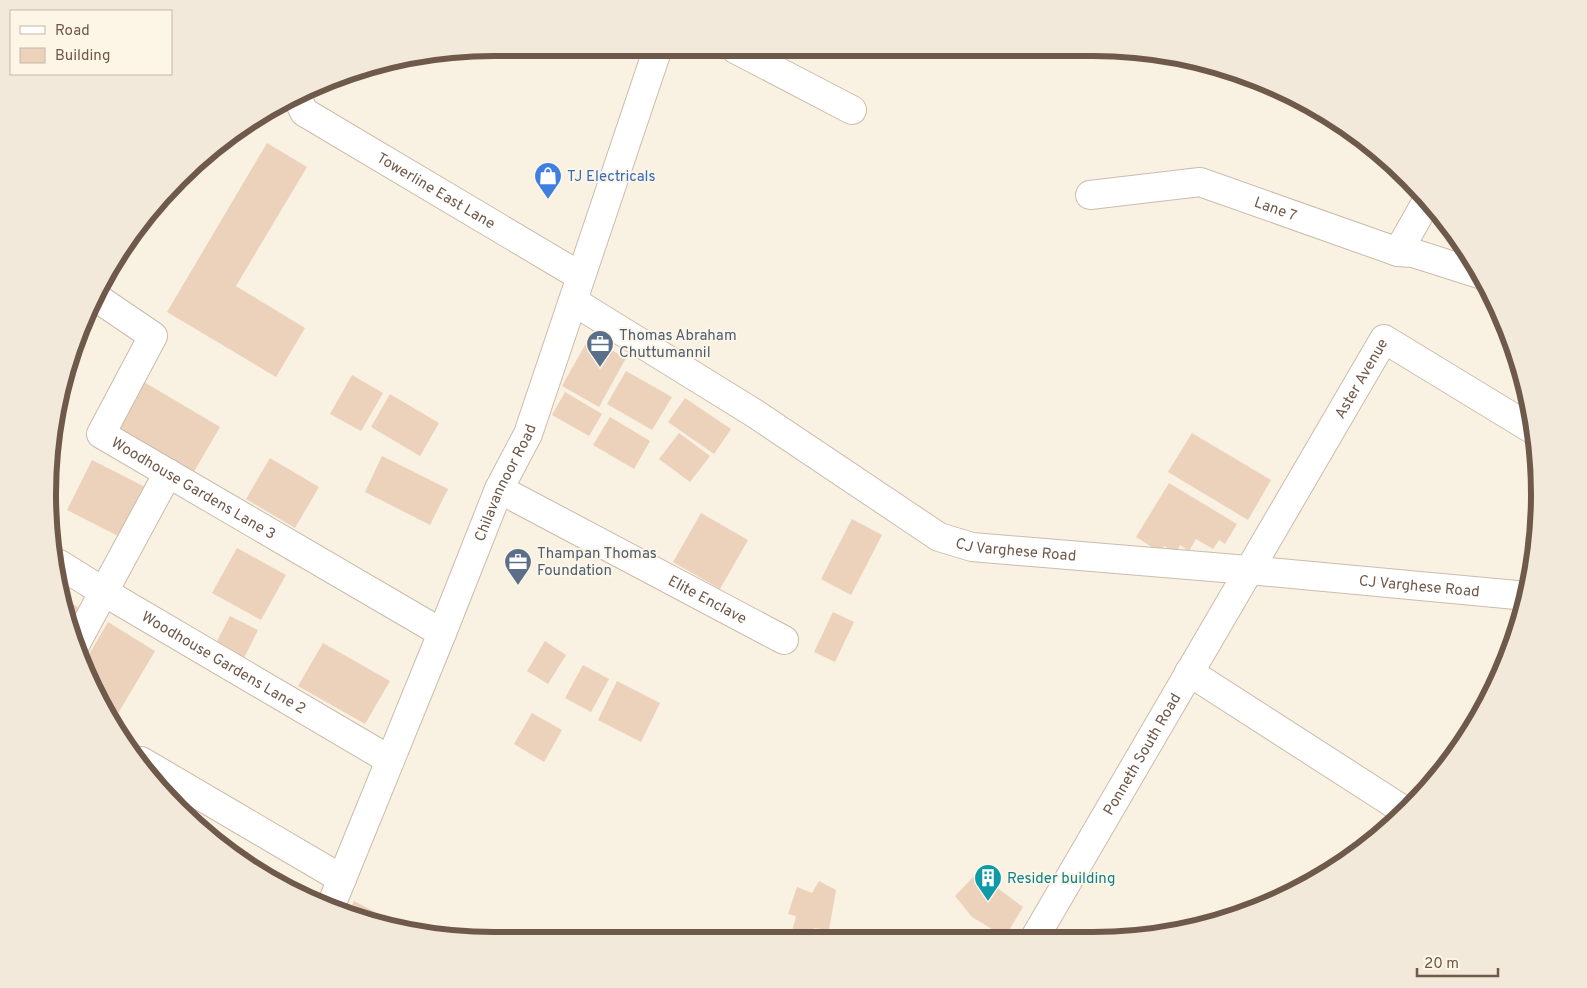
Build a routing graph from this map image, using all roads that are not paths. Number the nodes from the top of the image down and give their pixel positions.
1 (655, 56) edge
2 (749, 56) edge
3 (299, 101) edge
4 (852, 110) dead end
5 (1090, 195) dead end
6 (1424, 207) edge
7 (1398, 252) junction
8 (1470, 272) edge
9 (577, 288) junction
10 (101, 301) edge
11 (1525, 425) edge
12 (168, 473) junction
13 (499, 489) junction
14 (63, 566) edge
15 (1248, 570) junction
16 (104, 592) junction
17 (1519, 595) edge
18 (442, 633) junction
19 (80, 637) edge
20 (784, 640) dead end
21 (1189, 672) junction
22 (390, 760) junction
23 (154, 768) edge
24 (1399, 807) edge
25 (342, 879) junction
26 (333, 901) edge
27 (1038, 932) edge

1 - 9 street, Chilavannoor Road
2 - 4 street
3 - 9 street, Towerline East Lane
5 - 7 street, Lane 7
6 - 7 street
7 - 8 street, Lane 7
9 - 13 street, Chilavannoor Road
9 - 15 street, CJ Varghese Road
10 - 12 street, Woodhouse Gardens Lane 3
11 - 15 street, Aster Avenue
12 - 16 street
12 - 18 street, Woodhouse Gardens Lane 3
13 - 18 street, Chilavannoor Road
13 - 20 street, Elite Enclave
14 - 16 street, Woodhouse Gardens Lane 2
15 - 17 street, CJ Varghese Road
15 - 21 street, Ponneth South Road
16 - 19 street
16 - 22 street, Woodhouse Gardens Lane 2
18 - 22 street, Chilavannoor Road
21 - 24 street
21 - 27 street, Ponneth South Road
22 - 25 street, Chilavannoor Road
23 - 25 street
25 - 26 street, Chilavannoor Road

